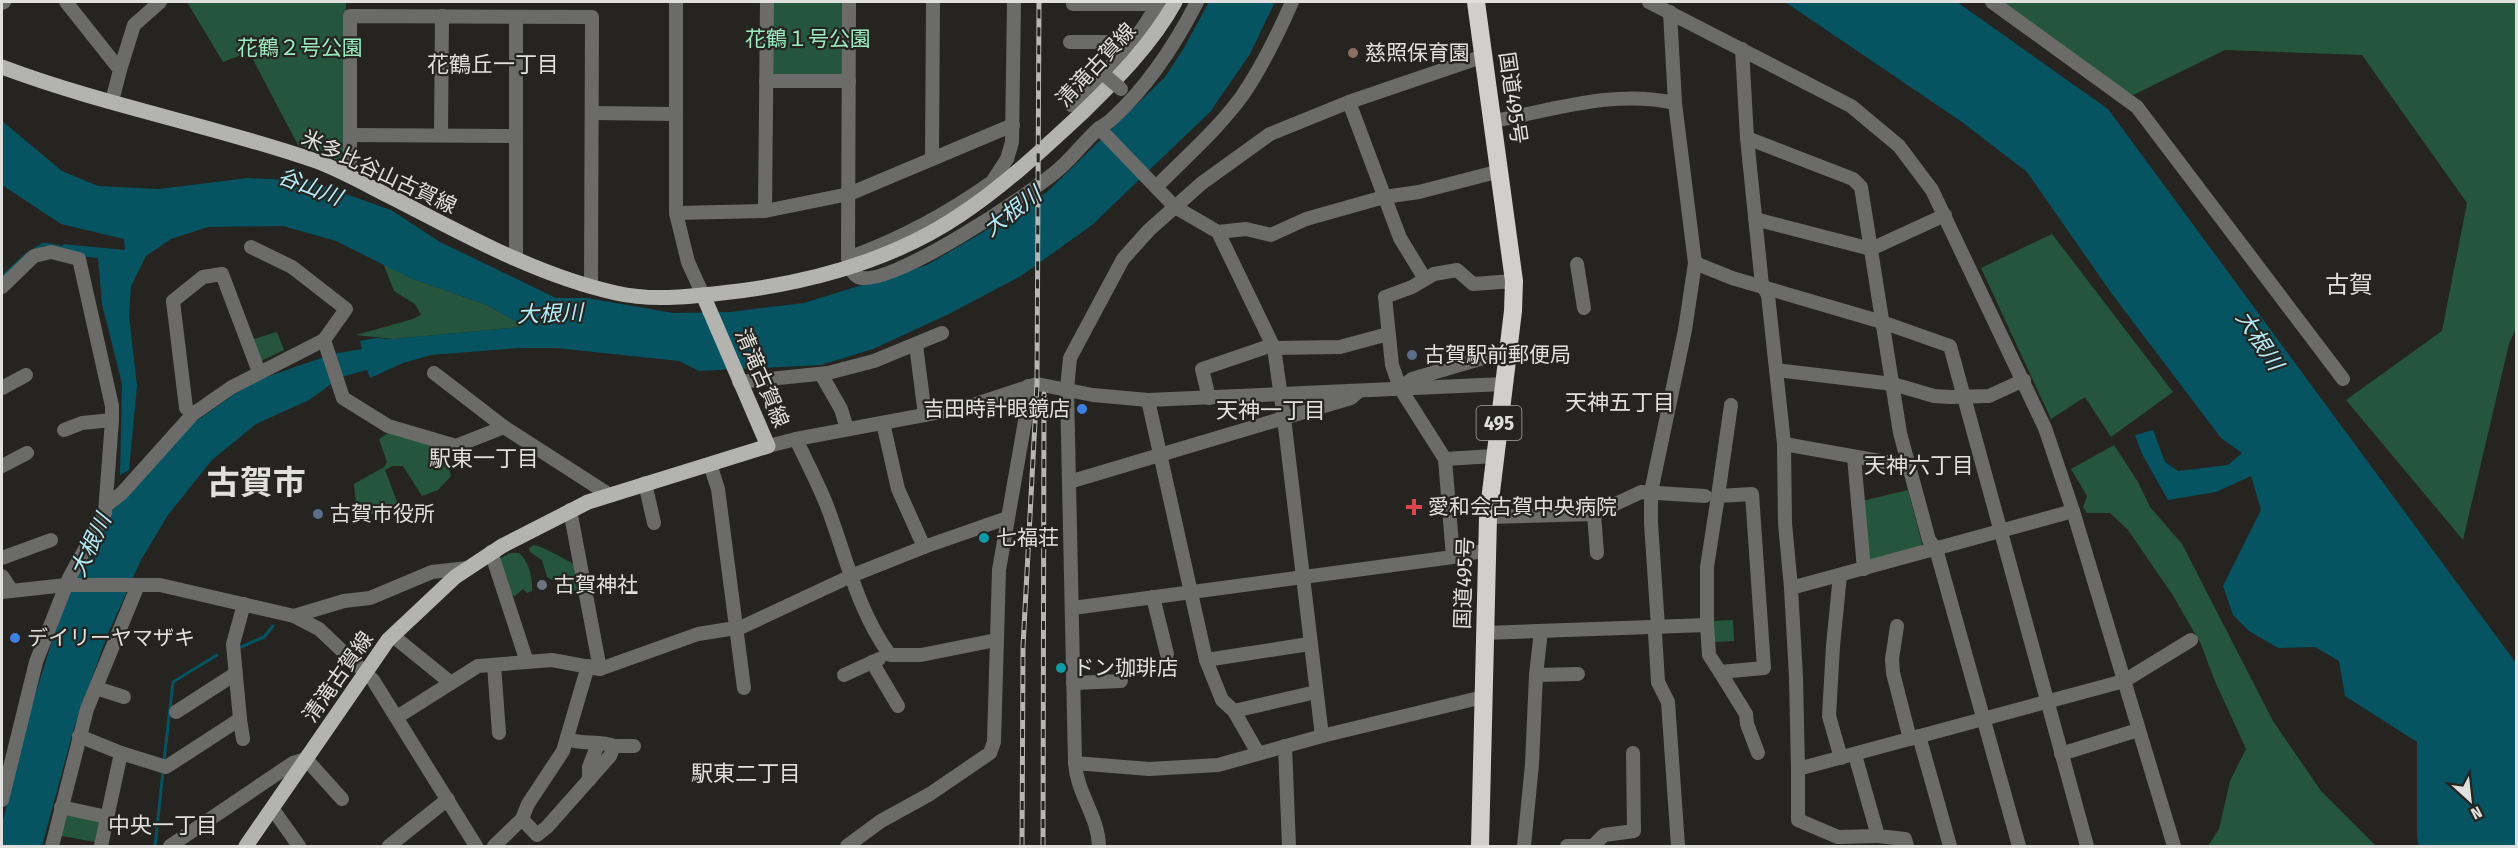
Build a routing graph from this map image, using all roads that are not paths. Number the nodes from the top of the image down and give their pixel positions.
1 (66, 2) edge
2 (160, 2) edge
3 (676, 2) edge
4 (767, 2) edge
5 (849, 2) edge
6 (933, 2) edge
7 (1014, 2) edge
8 (1073, 2) edge
9 (1175, 2) edge
10 (1197, 2) edge
11 (1292, 2) edge
12 (1476, 2) edge
13 (1649, 2) edge
14 (1992, 2) edge
15 (1157, 3) edge
16 (1670, 12) junction
17 (442, 16) junction
18 (516, 17) junction
19 (1070, 42) dead end
20 (1130, 42) junction
21 (1742, 49) junction
22 (1484, 56) junction
23 (2, 67) edge
24 (120, 70) junction
25 (1107, 76) dead end
26 (766, 81) junction
27 (849, 81) junction
28 (1121, 89) dead end
29 (112, 101) junction
30 (1349, 102) junction
31 (1675, 103) junction
32 (1071, 105) dead end
33 (592, 113) junction
34 (675, 114) junction
35 (1493, 121) junction
36 (1013, 125) junction
37 (1102, 131) junction
38 (441, 134) junction
39 (350, 135) junction
40 (516, 136) junction
41 (1747, 138) junction
42 (932, 159) junction
43 (1500, 171) junction
44 (350, 176) junction
45 (1156, 187) junction
46 (849, 194) junction
47 (1384, 197) junction
48 (1175, 207) junction
49 (765, 211) junction
50 (676, 213) junction
51 (1945, 215) junction
52 (1755, 219) junction
53 (1218, 232) junction
54 (251, 247) dead end
55 (1871, 249) junction
56 (516, 259) junction
57 (849, 262) junction
58 (1695, 262) junction
59 (1577, 264) dead end
60 (1425, 279) junction
61 (1514, 281) junction
62 (1762, 285) junction
63 (591, 286) junction
64 (2, 287) edge
65 (706, 302) junction
66 (1584, 308) dead end
67 (1882, 322) junction
68 (942, 333) dead end
69 (1388, 334) junction
70 (324, 340) junction
71 (916, 345) junction
72 (1273, 347) junction
73 (1507, 351) junction
74 (1776, 370) junction
75 (259, 372) junction
76 (434, 373) dead end
77 (821, 374) junction
78 (26, 375) dead end
79 (2343, 379) dead end
80 (2024, 380) junction
81 (739, 382) junction
82 (1504, 384) junction
83 (1893, 384) junction
84 (1028, 386) junction
85 (2, 388) edge
86 (1400, 388) junction
87 (1067, 389) junction
88 (1361, 390) junction
89 (1281, 394) junction
90 (1962, 396) junction
91 (1209, 398) junction
92 (1148, 400) junction
93 (1731, 405) dead end
94 (193, 414) junction
95 (925, 415) junction
96 (1284, 418) junction
97 (112, 420) junction
98 (883, 423) junction
99 (504, 427) junction
100 (847, 429) junction
101 (64, 430) dead end
102 (796, 439) junction
103 (1784, 444) junction
104 (768, 446) junction
105 (27, 453) dead end
106 (1159, 456) junction
107 (1494, 456) junction
108 (1854, 457) junction
109 (1445, 459) junction
110 (710, 464) junction
111 (2, 466) edge
112 (1908, 466) junction
113 (1069, 482) junction
114 (645, 483) junction
115 (1651, 492) junction
116 (608, 494) junction
117 (1711, 496) junction
118 (107, 505) junction
119 (570, 510) junction
120 (2073, 511) junction
121 (1594, 514) junction
122 (1488, 517) junction
123 (1007, 518) junction
124 (654, 523) dead end
125 (2000, 533) junction
126 (51, 540) dead end
127 (924, 547) junction
128 (1936, 549) junction
129 (1487, 550) junction
130 (491, 552) junction
131 (1597, 553) dead end
132 (1453, 557) junction
133 (2, 558) edge
134 (468, 568) junction
135 (1864, 569) junction
136 (1840, 575) junction
137 (2, 576) edge
138 (851, 576) junction
139 (1302, 577) junction
140 (68, 585) junction
141 (138, 585) junction
142 (1791, 588) junction
143 (7, 591) edge
144 (1192, 593) junction
145 (1153, 597) junction
146 (244, 604) junction
147 (1073, 608) junction
148 (294, 616) junction
149 (1707, 625) junction
150 (1897, 626) dead end
151 (735, 627) junction
152 (1658, 627) junction
153 (1541, 631) junction
154 (1485, 633) junction
155 (393, 636) junction
156 (996, 640) junction
157 (2192, 640) dead end
158 (1310, 644) junction
159 (1167, 654) dead end
160 (890, 656) junction
161 (1206, 660) junction
162 (527, 662) junction
163 (872, 663) junction
164 (494, 665) junction
165 (594, 667) junction
166 (366, 672) junction
167 (1720, 672) junction
168 (235, 674) junction
169 (1578, 674) dead end
170 (844, 675) dead end
171 (1536, 675) junction
172 (1121, 681) dead end
173 (2124, 681) junction
174 (451, 683) junction
175 (1073, 683) junction
176 (744, 687) dead end
177 (96, 688) junction
178 (1316, 692) junction
179 (124, 697) dead end
180 (1483, 698) junction
181 (2046, 701) junction
182 (897, 706) dead end
183 (1234, 711) junction
184 (176, 712) dead end
185 (397, 717) junction
186 (240, 719) junction
187 (1983, 719) junction
188 (2138, 730) junction
189 (499, 733) dead end
190 (79, 736) junction
191 (1322, 736) junction
192 (1915, 737) junction
193 (243, 739) dead end
194 (567, 739) junction
195 (598, 744) junction
196 (614, 746) junction
197 (634, 746) dead end
198 (1286, 746) junction
199 (121, 753) junction
200 (1258, 753) junction
201 (1633, 753) dead end
202 (1758, 753) dead end
203 (2061, 754) junction
204 (1848, 756) junction
205 (306, 759) junction
206 (1075, 763) junction
207 (6, 765) edge
208 (1798, 770) junction
209 (589, 780) junction
210 (342, 799) dead end
211 (448, 799) junction
212 (2, 800) edge
213 (61, 807) junction
214 (272, 808) junction
215 (107, 817) junction
216 (522, 819) junction
217 (1878, 836) junction
218 (52, 846) edge
219 (101, 846) edge
220 (170, 846) edge
221 (246, 846) edge
222 (299, 846) edge
223 (389, 846) edge
224 (476, 846) edge
225 (494, 846) edge
226 (848, 846) edge
227 (1099, 846) edge
228 (1289, 846) edge
229 (1480, 846) edge
230 (1524, 846) edge
231 (1567, 846) edge
232 (1586, 846) edge
233 (1678, 846) edge
234 (1907, 846) edge
235 (1950, 846) edge
236 (2019, 846) edge
237 (2087, 846) edge
238 (2174, 846) edge

1 - 24 street
2 - 24 street
3 - 34 street
4 - 26 street
5 - 27 street
6 - 42 street
7 - 36 street
8 - 15 street
9 - 57 main road, 清滝古賀線
10 - 37 street
11 - 45 street
12 - 22 highway, 国道495号 / 495
13 - 16 street
14 - 79 street
15 - 20 street
16 - 21 street
16 - 31 street
17 - 18 street
17 - 38 street
17 - 39 street
18 - 33 street
18 - 40 street
19 - 20 street
20 - 32 street
21 - 41 street
21 - 51 street
22 - 30 street
22 - 35 highway, 国道495号 / 495
23 - 29 main road, 米多比谷山古賀線
24 - 29 street
25 - 28 street, bridge
26 - 27 street
26 - 49 street
27 - 46 street
29 - 44 main road, 米多比谷山古賀線
30 - 47 street
30 - 48 street
31 - 35 street
31 - 58 street
33 - 34 street
33 - 63 street
34 - 50 street
35 - 43 highway, 国道495号 / 495
36 - 42 street
36 - 57 street
37 - 45 street
37 - 57 street
38 - 39 street
38 - 40 street
39 - 44 street
40 - 56 street
41 - 52 street
41 - 55 street
42 - 46 street
43 - 47 street
43 - 61 highway, 国道495号 / 495
44 - 56 main road, 米多比谷山古賀線
45 - 48 street
46 - 49 street
46 - 57 street
47 - 53 street
47 - 60 street
48 - 53 street
48 - 87 street
49 - 50 street
50 - 65 street
51 - 55 street
51 - 80 street
52 - 55 street
52 - 62 street
53 - 72 street
54 - 70 street
55 - 67 street
56 - 63 main road, 米多比谷山古賀線
57 - 65 main road, 清滝古賀線
58 - 62 street
58 - 115 street
59 - 66 street
60 - 61 street
60 - 69 street
61 - 73 highway, 国道495号 / 495
62 - 67 street
62 - 74 street
63 - 65 main road, 米多比谷山古賀線
64 - 97 street
65 - 81 main road, 清滝古賀線
67 - 83 street
67 - 90 street
68 - 71 street
69 - 72 street
69 - 86 street
70 - 75 street
70 - 99 street
71 - 77 street
71 - 95 street
72 - 89 street
72 - 91 street
73 - 82 highway, 国道495号 / 495
73 - 86 street
74 - 83 street
74 - 103 street
75 - 94 street
75 - 94 street
76 - 99 street
77 - 81 street
77 - 100 street
78 - 85 street
80 - 90 street
80 - 120 street
81 - 104 main road, 清滝古賀線
82 - 86 street
82 - 107 highway, 国道495号 / 495
83 - 90 street
83 - 112 street
84 - 87 street
84 - 95 street
84 - 123 street
86 - 88 street
86 - 109 street
87 - 92 street
87 - 113 street
88 - 89 street
88 - 96 street
89 - 91 street
89 - 96 street
90 - 125 street
91 - 92 street
92 - 106 street
93 - 117 street
94 - 118 street
95 - 98 street
96 - 106 street
96 - 139 street
97 - 101 street
97 - 118 street
98 - 100 street
98 - 127 street
99 - 116 street
100 - 102 street
102 - 104 street
102 - 138 street
103 - 108 street
103 - 142 street
104 - 110 main road, 清滝古賀線
105 - 111 street
106 - 113 street
106 - 144 street
107 - 109 street
107 - 122 highway, 国道495号 / 495
108 - 112 street
108 - 135 street
109 - 132 street
110 - 114 main road, 清滝古賀線
110 - 151 street
112 - 128 street
113 - 147 street
114 - 116 main road, 清滝古賀線
114 - 124 street
115 - 117 street
115 - 121 street
115 - 152 street
116 - 119 main road, 清滝古賀線
117 - 149 street
117 - 167 street
118 - 140 street
119 - 130 main road, 清滝古賀線
119 - 165 street
120 - 125 street
120 - 173 street
121 - 122 street
121 - 131 street
122 - 129 highway, 国道495号 / 495
123 - 127 street
123 - 156 street
125 - 128 street
125 - 181 street
126 - 133 street
127 - 138 street
128 - 135 street
128 - 187 street
129 - 132 street
129 - 154 highway, 国道495号 / 495
130 - 134 main road, 清滝古賀線
130 - 162 street
132 - 139 street
134 - 148 street
134 - 155 main road, 清滝古賀線
135 - 136 street
136 - 142 street
136 - 204 street
137 - 143 street
138 - 151 street
138 - 160 street
139 - 144 street
139 - 158 street
140 - 141 street
140 - 143 street
140 - 207 street
141 - 146 street
141 - 177 street
142 - 208 street
144 - 145 street
144 - 161 street
145 - 147 street
145 - 159 street
146 - 148 street
146 - 168 street
147 - 175 street
148 - 166 street
149 - 152 street
149 - 167 street
150 - 192 street
151 - 165 street
151 - 176 street
152 - 153 street
152 - 233 street
153 - 154 street
153 - 171 street
154 - 180 highway, 国道495号 / 495
155 - 166 main road, 清滝古賀線
155 - 174 street
156 - 160 street
156 - 226 street
157 - 173 street
158 - 161 street
158 - 178 street
160 - 163 street
161 - 183 street
162 - 164 street
162 - 165 street
163 - 170 street
163 - 182 street
164 - 174 street
164 - 189 street
165 - 194 street
166 - 185 street
166 - 205 main road, 清滝古賀線
167 - 202 street
168 - 184 street
168 - 186 street
169 - 171 street
171 - 230 street
172 - 175 street
173 - 181 street
173 - 188 street
174 - 185 street
175 - 206 street
177 - 179 street
177 - 190 street
178 - 183 street
178 - 191 street
180 - 191 street
180 - 229 highway, 国道495号 / 495
181 - 187 street
181 - 203 street
183 - 200 street
185 - 211 street
186 - 193 street
186 - 199 street
187 - 192 street
187 - 236 street
188 - 203 street
188 - 238 street
190 - 199 street
190 - 213 street
191 - 198 street
192 - 204 street
192 - 235 street
194 - 195 street
194 - 216 street
195 - 196 street
195 - 209 street
196 - 197 street
196 - 209 street
198 - 200 street
198 - 228 street
199 - 215 street
200 - 206 street
201 - 232 street
203 - 237 street
204 - 208 street
204 - 217 street
205 - 210 street
205 - 214 main road, 清滝古賀線
205 - 220 street
206 - 227 street
207 - 212 street
208 - 217 street
209 - 216 street
211 - 223 street
211 - 224 street
213 - 215 street
213 - 218 street
214 - 221 main road, 清滝古賀線
214 - 222 street
215 - 219 street
216 - 225 street
217 - 234 street
231 - 232 street

